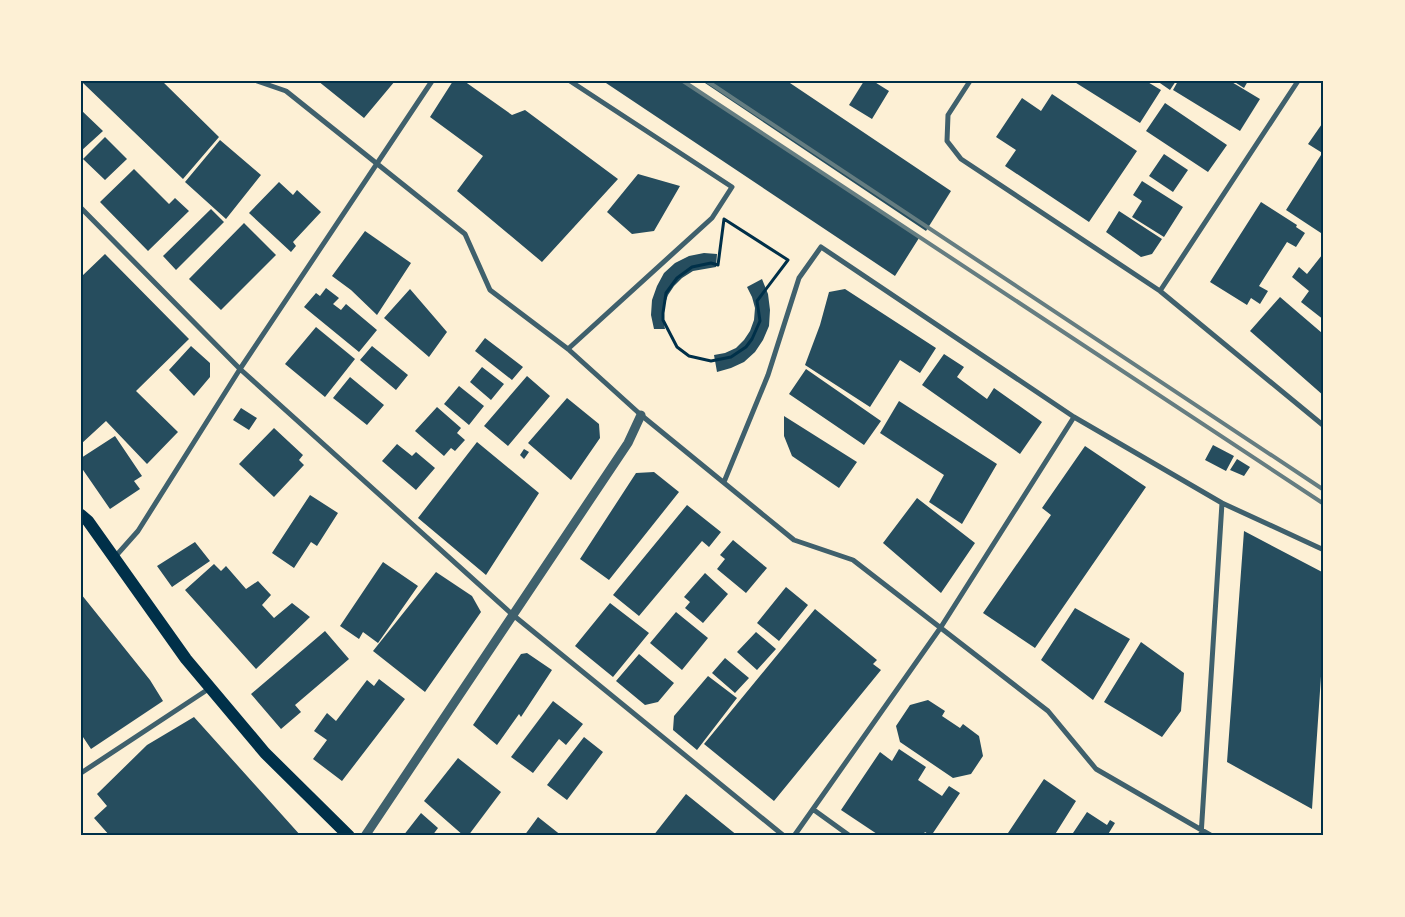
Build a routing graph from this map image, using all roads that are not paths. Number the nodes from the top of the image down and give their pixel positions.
1 (257, 81) edge
2 (432, 81) edge
3 (570, 81) edge
4 (970, 81) edge
5 (1298, 81) edge
6 (377, 164) junction
7 (81, 208) edge
8 (1160, 291) junction
9 (568, 349) junction
10 (240, 369) junction
11 (641, 415) junction
12 (1074, 417) junction
13 (1324, 426) edge
14 (724, 482) junction
15 (1222, 503) junction
16 (81, 515) edge
17 (1324, 550) edge
18 (114, 558) junction
19 (513, 615) junction
20 (941, 627) junction
21 (211, 688) junction
22 (81, 773) edge
23 (814, 810) junction
24 (1202, 833) edge
25 (349, 836) edge
26 (365, 836) edge
27 (784, 836) edge
28 (794, 836) edge
29 (850, 836) edge
30 (1212, 836) edge

1 - 6 street
2 - 6 street
3 - 9 street
4 - 8 street
5 - 8 street
6 - 9 street
6 - 10 street
7 - 10 street
8 - 13 street
9 - 11 street
10 - 18 street
10 - 19 street
11 - 14 street
11 - 19 street
12 - 14 street
12 - 15 street
12 - 20 street
14 - 20 street
15 - 17 street
15 - 24 street
16 - 18 main road
18 - 21 main road
19 - 26 street
19 - 27 street
20 - 23 street
20 - 24 street
21 - 22 street
21 - 25 main road
23 - 28 street
23 - 29 street
24 - 30 street

